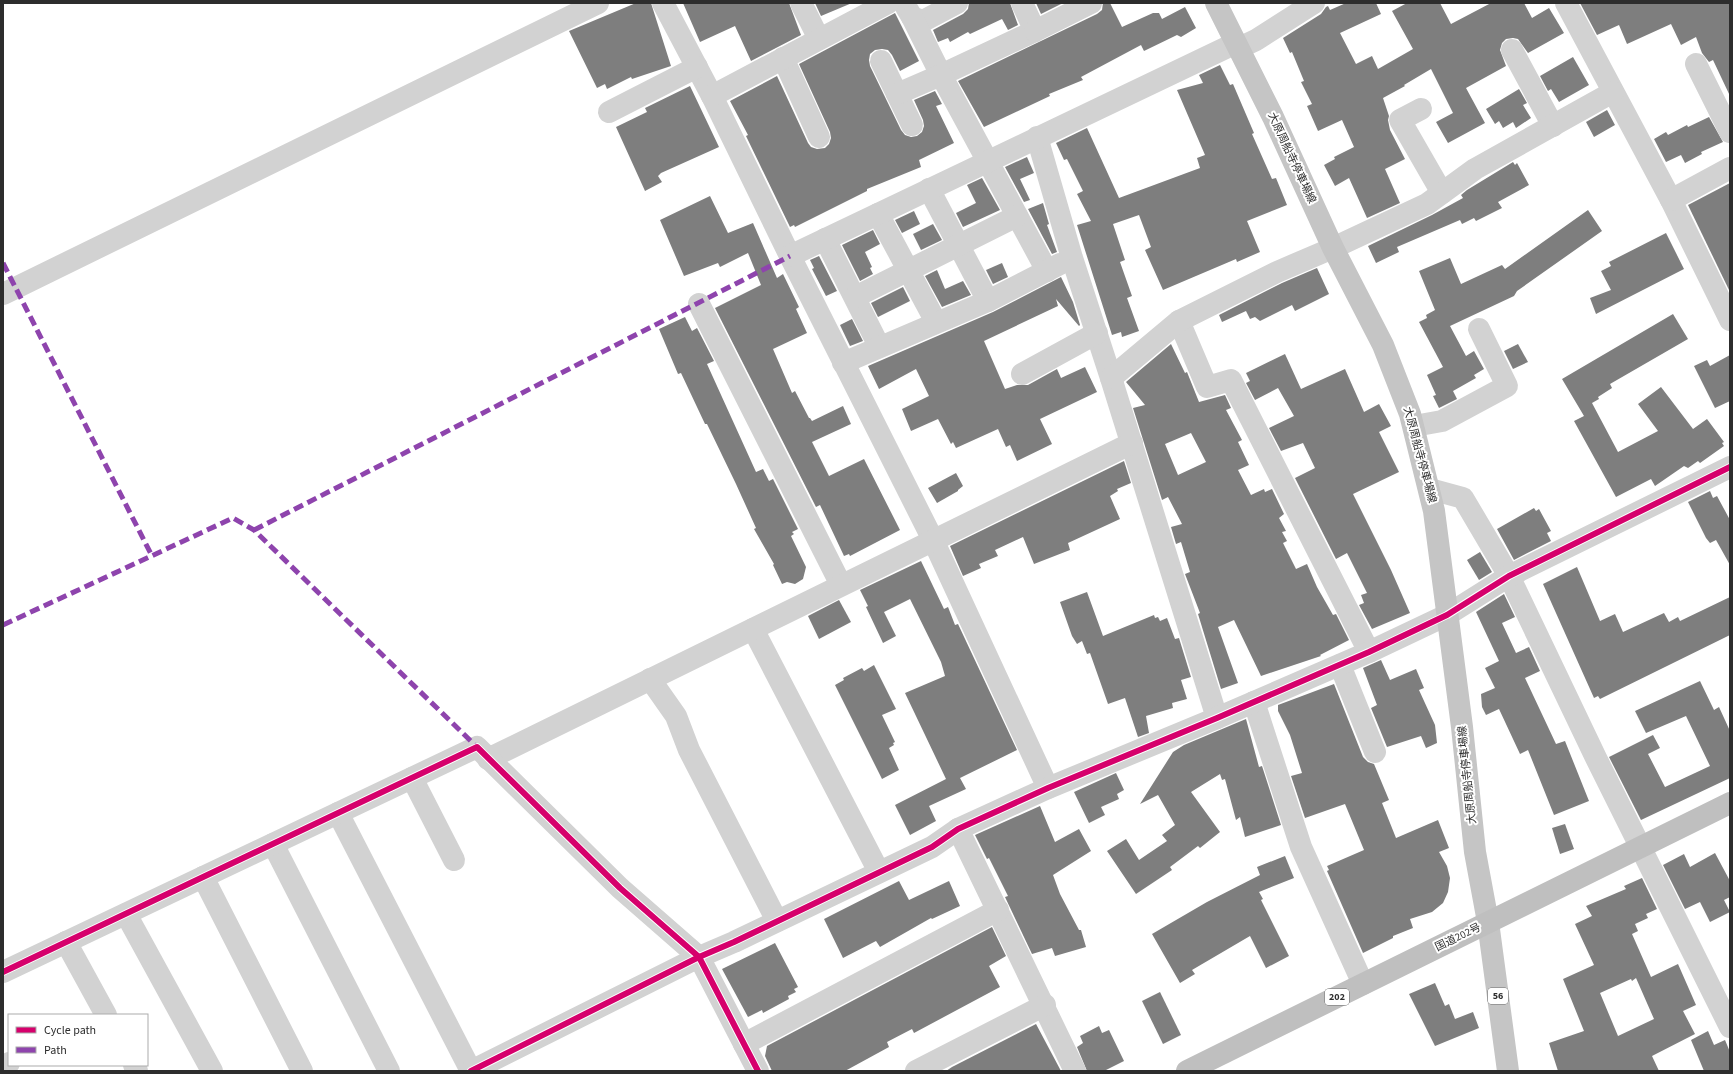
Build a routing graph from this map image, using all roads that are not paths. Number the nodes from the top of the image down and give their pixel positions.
1 (598, 3) edge
2 (663, 3) edge
3 (800, 3) edge
4 (888, 3) edge
5 (957, 3) edge
6 (1022, 3) edge
7 (1091, 3) edge
8 (1216, 3) edge
9 (1314, 3) edge
10 (1566, 3) edge
11 (908, 10) edge
12 (1035, 32) junction
13 (820, 39) junction
14 (1237, 45) junction
15 (1512, 50) dead end
16 (784, 58) junction
17 (881, 61) dead end
18 (1696, 64) dead end
19 (697, 67) junction
20 (941, 75) junction
21 (1613, 92) junction
22 (897, 94) junction
23 (712, 96) junction
24 (1421, 109) dead end
25 (609, 112) dead end
26 (912, 126) dead end
27 (1553, 126) junction
28 (1730, 132) edge
29 (819, 137) dead end
30 (1037, 137) junction
31 (988, 161) junction
32 (1730, 168) edge
33 (930, 189) junction
34 (1442, 193) junction
35 (1671, 200) junction
36 (878, 214) junction
37 (1017, 216) junction
38 (825, 239) junction
39 (958, 245) junction
40 (1333, 248) junction
41 (790, 256) junction
42 (1072, 258) junction
43 (908, 270) junction
44 (1047, 270) junction
45 (3, 294) edge
46 (855, 297) junction
47 (988, 301) junction
48 (699, 304) dead end
49 (1730, 320) edge
50 (1179, 321) junction
51 (936, 322) junction
52 (1479, 329) dead end
53 (1097, 333) junction
54 (879, 346) junction
55 (843, 362) junction
56 (1022, 374) dead end
57 (1112, 378) junction
58 (1414, 426) junction
59 (1132, 443) junction
60 (1730, 467) edge
61 (1430, 489) junction
62 (933, 540) junction
63 (1509, 576) junction
64 (841, 585) junction
65 (1447, 615) junction
66 (754, 628) junction
67 (1369, 652) junction
68 (1340, 665) junction
69 (650, 679) junction
70 (1254, 702) junction
71 (1217, 718) junction
72 (1375, 752) dead end
73 (488, 759) junction
74 (412, 778) junction
75 (1048, 788) junction
76 (1730, 803) edge
77 (338, 813) junction
78 (958, 829) junction
79 (273, 844) junction
80 (1640, 847) junction
81 (454, 860) dead end
82 (879, 872) junction
83 (203, 877) junction
84 (998, 910) junction
85 (126, 914) junction
86 (777, 921) junction
87 (1488, 922) junction
88 (66, 942) junction
89 (699, 957) junction
90 (3, 972) edge
91 (1363, 984) junction
92 (1045, 1005) junction
93 (105, 1014) edge
94 (1730, 1027) edge
95 (744, 1044) junction
96 (212, 1071) edge
97 (302, 1071) edge
98 (389, 1071) edge
99 (471, 1071) edge
100 (758, 1071) edge
101 (916, 1071) edge
102 (1075, 1071) edge
103 (1187, 1071) edge
104 (1508, 1071) edge

1 - 45 street
2 - 19 street
3 - 13 street
4 - 13 street
5 - 11 street
6 - 12 street
7 - 12 street
8 - 14 main road, 大原周船寺停車場線
9 - 14 street
10 - 21 street
11 - 20 street
12 - 20 street
13 - 16 street
14 - 30 street
14 - 40 main road, 大原周船寺停車場線
15 - 27 street
16 - 23 street
16 - 29 street
17 - 22 street
18 - 28 street
19 - 23 street
19 - 25 street
20 - 22 street
20 - 31 street
21 - 27 street
21 - 35 street
22 - 26 street
23 - 41 street
24 - 34 street
27 - 34 street
30 - 31 street
30 - 42 street
31 - 33 street
31 - 37 street
32 - 35 street
33 - 36 street
33 - 39 street
34 - 40 street
35 - 49 street
36 - 38 street
36 - 43 street
37 - 39 street
37 - 44 street
38 - 41 street
38 - 46 street
39 - 43 street
39 - 47 street
40 - 50 street
40 - 58 main road, 大原周船寺停車場線
41 - 55 street
42 - 44 street
42 - 53 street
43 - 46 street
43 - 51 street
44 - 47 street
46 - 54 street
47 - 51 street
48 - 64 street
50 - 57 street
50 - 67 street
51 - 54 street
52 - 58 street
53 - 56 street
53 - 57 street
54 - 55 street
55 - 62 street
57 - 59 street
58 - 61 main road, 大原周船寺停車場線
59 - 62 street
59 - 71 street
60 - 63 street
61 - 63 street
61 - 65 main road, 大原周船寺停車場線
62 - 64 street
62 - 75 street
63 - 65 street
63 - 80 street
64 - 66 street
65 - 67 street
65 - 87 main road, 大原周船寺停車場線
66 - 69 street
66 - 82 street
67 - 68 street
68 - 70 street
68 - 72 street
69 - 73 street
69 - 86 street
70 - 71 street
70 - 91 street
71 - 75 street
73 - 74 street
73 - 89 street
74 - 77 street
74 - 81 street
75 - 78 street
76 - 80 highway, 国道202号 / 202
77 - 79 street
77 - 99 street
78 - 82 street
78 - 84 street
79 - 83 street
79 - 98 street
80 - 87 highway, 国道202号 / 202
80 - 94 street
82 - 86 street
83 - 85 street
83 - 97 street
84 - 92 street
84 - 95 street
85 - 88 street
85 - 96 street
86 - 89 street
87 - 91 highway, 国道202号 / 202
87 - 104 main road, 56
88 - 90 street
88 - 93 street
89 - 95 street
89 - 99 street
91 - 103 highway, 国道202号 / 202
92 - 101 street
92 - 102 street
95 - 100 street

